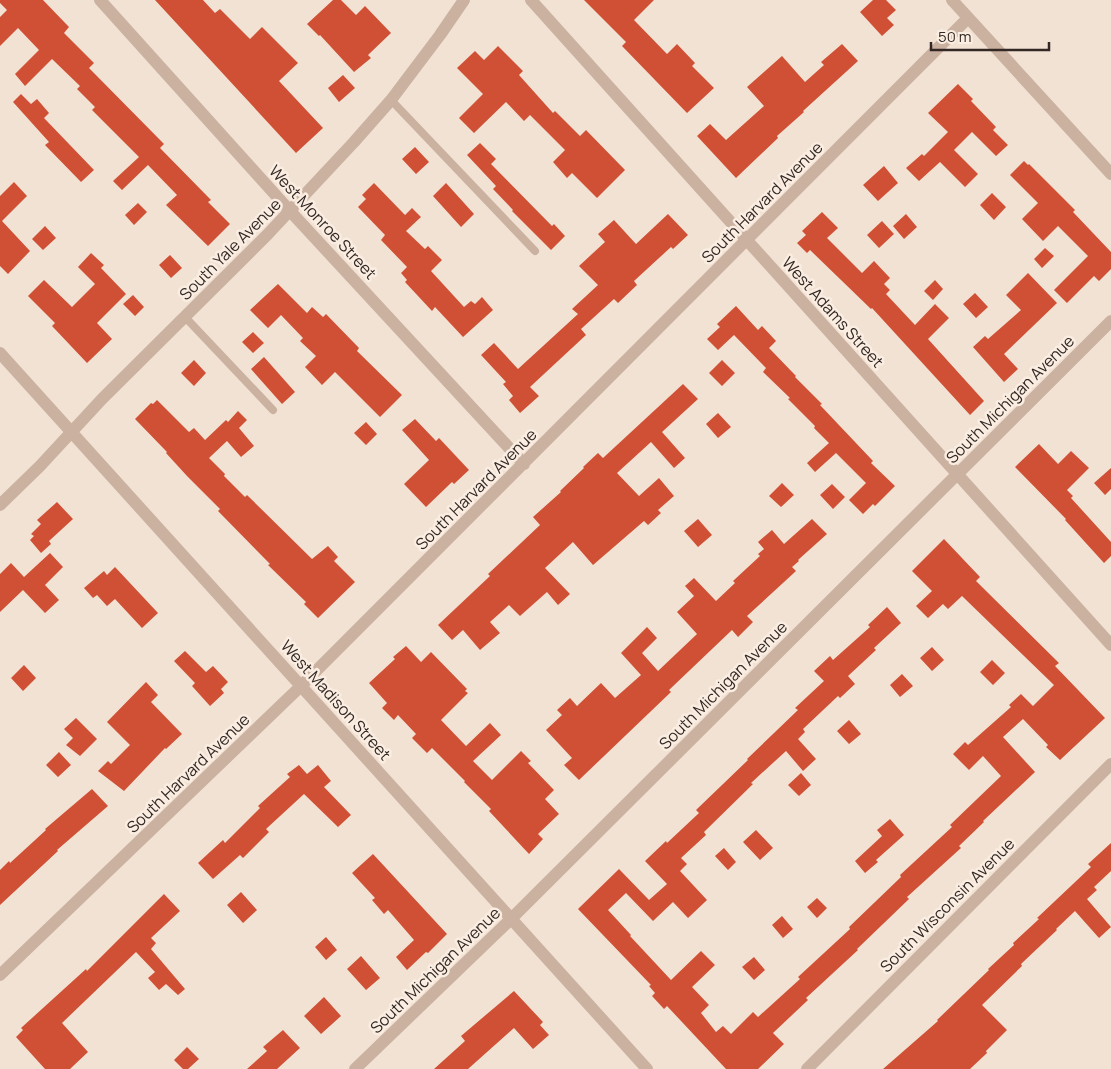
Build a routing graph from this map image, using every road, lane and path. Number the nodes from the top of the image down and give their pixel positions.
1 (100, 0) edge
2 (464, 0) edge
3 (531, 0) edge
4 (952, 0) edge
5 (968, 18) junction
6 (391, 100) junction
7 (1111, 174) edge
8 (290, 211) junction
9 (747, 241) junction
10 (535, 251) dead end
11 (185, 317) junction
12 (1111, 321) edge
13 (0, 353) edge
14 (273, 410) dead end
15 (71, 432) junction
16 (524, 464) junction
17 (958, 474) junction
18 (0, 505) edge
19 (1111, 645) edge
20 (301, 686) junction
21 (1111, 764) edge
22 (511, 919) junction
23 (0, 975) edge
24 (355, 1069) edge
25 (647, 1069) edge
26 (806, 1069) edge

1 - 8 street, West Monroe Street
2 - 6 street, South Yale Avenue
3 - 9 street, West Adams Street
4 - 5 street
5 - 7 street
5 - 9 street, South Harvard Avenue
6 - 8 street, South Yale Avenue
6 - 10 lane
8 - 11 street, South Yale Avenue
8 - 16 street, West Monroe Street
9 - 16 street, South Harvard Avenue
9 - 17 street, West Adams Street
11 - 14 lane
11 - 15 street, South Yale Avenue
12 - 17 street, South Michigan Avenue
13 - 15 street, West Madison Street
15 - 18 street, South Yale Avenue
15 - 20 street, West Madison Street
16 - 20 street, South Harvard Avenue
17 - 19 street, West Adams Street
17 - 22 street, South Michigan Avenue
20 - 22 street, West Madison Street
20 - 23 street, South Harvard Avenue
21 - 26 street, South Wisconsin Avenue
22 - 24 street, South Michigan Avenue
22 - 25 street, West Madison Street

